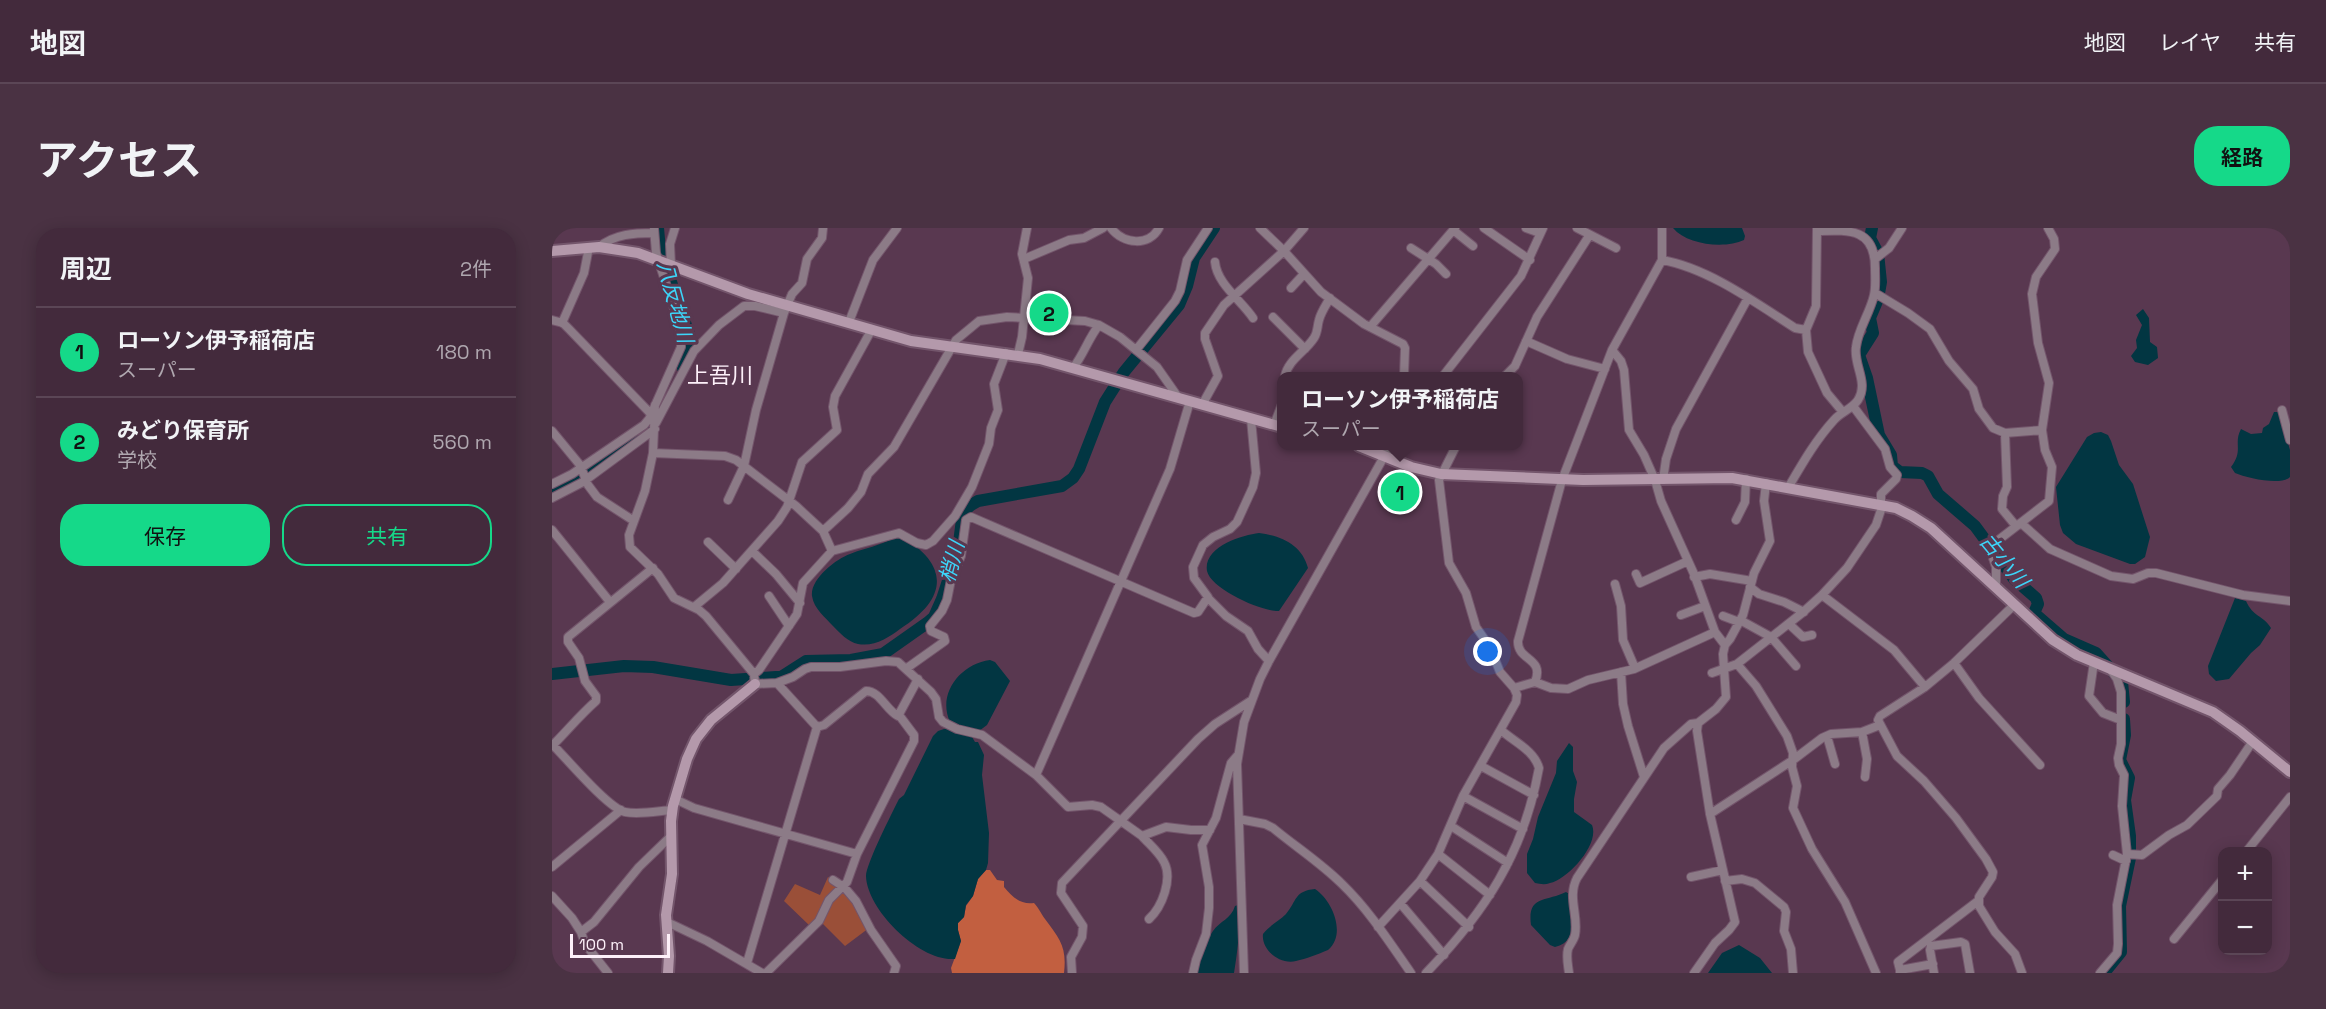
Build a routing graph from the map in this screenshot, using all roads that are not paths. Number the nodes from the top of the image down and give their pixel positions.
1 (675, 228) edge
2 (823, 228) edge
3 (897, 228) edge
4 (1027, 228) edge
5 (1103, 228) edge
6 (1111, 228) edge
7 (1159, 228) edge
8 (1207, 228) edge
9 (1260, 228) edge
10 (1304, 228) edge
11 (1484, 228) edge
12 (1526, 228) edge
13 (1577, 228) edge
14 (1662, 228) edge
15 (1902, 228) edge
16 (2048, 228) edge
17 (1454, 229) edge
18 (1817, 229) edge
19 (654, 230) edge
20 (1542, 230) edge
21 (1589, 236) junction
22 (1124, 239) junction
23 (1473, 246) dead end
24 (594, 247) junction
25 (1143, 248) dead end
26 (1411, 248) dead end
27 (1616, 248) dead end
28 (552, 251) edge
29 (1284, 251) junction
30 (1024, 259) junction
31 (1875, 259) junction
32 (659, 260) junction
33 (1428, 260) junction
34 (1530, 260) junction
35 (1662, 260) junction
36 (1215, 262) dead end
37 (672, 265) junction
38 (1304, 274) junction
39 (1446, 274) dead end
40 (1291, 288) dead end
41 (1875, 293) junction
42 (1234, 296) junction
43 (1330, 298) junction
44 (1748, 298) junction
45 (785, 309) junction
46 (1273, 317) dead end
47 (1024, 318) junction
48 (1253, 318) dead end
49 (552, 320) edge
50 (849, 322) junction
51 (562, 323) junction
52 (1099, 325) junction
53 (1370, 327) junction
54 (872, 329) junction
55 (1806, 330) junction
56 (1526, 341) junction
57 (950, 348) junction
58 (1305, 349) junction
59 (1612, 350) junction
60 (1139, 352) junction
61 (1006, 353) junction
62 (1018, 354) junction
63 (1073, 368) junction
64 (1605, 369) junction
65 (1286, 372) edge
66 (1404, 372) edge
67 (1446, 372) edge
68 (1509, 372) edge
69 (1178, 398) junction
70 (1190, 401) junction
71 (655, 405) junction
72 (1202, 405) junction
73 (1854, 405) junction
74 (2282, 410) dead end
75 (1842, 411) junction
76 (651, 414) junction
77 (1251, 419) junction
78 (655, 426) junction
79 (1277, 426) edge
80 (2042, 430) junction
81 (552, 432) edge
82 (2005, 433) junction
83 (2290, 440) edge
84 (1387, 450) edge
85 (1454, 450) edge
86 (653, 453) junction
87 (744, 466) junction
88 (580, 468) junction
89 (1441, 474) junction
90 (1746, 479) junction
91 (586, 480) junction
92 (1562, 480) junction
93 (1659, 480) junction
94 (1766, 483) junction
95 (552, 484) edge
96 (1788, 488) junction
97 (552, 498) edge
98 (728, 500) dead end
99 (789, 501) junction
100 (1881, 504) junction
101 (1736, 520) dead end
102 (634, 521) junction
103 (2019, 525) junction
104 (552, 530) edge
105 (823, 531) junction
106 (708, 542) dead end
107 (752, 551) junction
108 (832, 551) junction
109 (1688, 561) junction
110 (653, 568) junction
111 (736, 568) junction
112 (1636, 574) dead end
113 (1695, 577) junction
114 (1122, 580) junction
115 (1616, 584) dead end
116 (1751, 584) junction
117 (1996, 587) junction
118 (1822, 595) junction
119 (769, 596) dead end
120 (1208, 598) junction
121 (2290, 601) edge
122 (610, 602) junction
123 (800, 603) junction
124 (2014, 605) junction
125 (1705, 606) junction
126 (694, 607) junction
127 (1804, 612) junction
128 (1681, 615) dead end
129 (1723, 616) dead end
130 (1740, 621) junction
131 (1789, 624) junction
132 (789, 626) junction
133 (1715, 632) junction
134 (1812, 635) dead end
135 (1771, 637) junction
136 (1725, 645) junction
137 (1269, 662) junction
138 (2094, 662) junction
139 (1954, 663) junction
140 (1737, 664) junction
141 (1796, 666) dead end
142 (907, 668) junction
143 (1635, 668) junction
144 (1725, 668) junction
145 (2110, 669) junction
146 (1621, 672) junction
147 (1712, 673) dead end
148 (918, 679) junction
149 (755, 680) junction
150 (1535, 682) junction
151 (777, 683) junction
152 (1925, 687) junction
153 (1514, 688) junction
154 (1252, 700) junction
155 (899, 715) junction
156 (2121, 720) junction
157 (1698, 723) junction
158 (1880, 725) junction
159 (817, 727) junction
160 (1501, 730) junction
161 (1862, 732) junction
162 (1827, 736) junction
163 (2253, 741) junction
164 (553, 745) edge
165 (1238, 755) junction
166 (1793, 760) junction
167 (1835, 764) dead end
168 (2040, 765) dead end
169 (1481, 766) junction
170 (2290, 772) edge
171 (1036, 775) junction
172 (1644, 777) junction
173 (1865, 777) dead end
174 (1534, 795) junction
175 (1463, 796) junction
176 (2290, 797) edge
177 (675, 799) junction
178 (621, 810) junction
179 (672, 810) junction
180 (1710, 814) junction
181 (1239, 819) junction
182 (1122, 820) junction
183 (1451, 826) junction
184 (1523, 829) junction
185 (1210, 830) junction
186 (785, 833) junction
187 (671, 836) junction
188 (1142, 836) junction
189 (2250, 847) edge
190 (857, 854) junction
191 (1438, 854) junction
192 (2113, 855) dead end
193 (2126, 858) junction
194 (1508, 862) junction
195 (552, 867) edge
196 (1723, 870) junction
197 (1691, 878) dead end
198 (833, 880) dead end
199 (1420, 881) junction
200 (1725, 881) junction
201 (2218, 886) edge
202 (843, 887) junction
203 (1490, 895) junction
204 (552, 896) edge
205 (1978, 901) junction
206 (1400, 903) junction
207 (1149, 920) dead end
208 (667, 922) junction
209 (1378, 927) junction
210 (1469, 927) junction
211 (581, 932) junction
212 (2174, 939) dead end
213 (1444, 955) junction
214 (747, 963) junction
215 (1932, 964) junction
216 (1900, 971) edge
217 (608, 973) edge
218 (668, 973) edge
219 (764, 973) edge
220 (894, 973) edge
221 (1072, 973) edge
222 (1193, 973) edge
223 (1244, 973) edge
224 (1411, 973) edge
225 (1426, 973) edge
226 (1569, 973) edge
227 (1694, 973) edge
228 (1793, 973) edge
229 (1876, 973) edge
230 (1934, 973) edge
231 (1970, 973) edge
232 (2022, 973) edge
233 (2100, 973) edge

1 - 37 street
2 - 45 street
3 - 50 street
4 - 30 street
5 - 30 street
6 - 22 street
7 - 22 street
8 - 60 street
9 - 29 street
10 - 29 street
11 - 34 street
12 - 20 street
13 - 21 street
14 - 35 street
15 - 31 street
16 - 80 street
17 - 23 street
17 - 33 street
18 - 31 street
18 - 55 street
19 - 24 street
19 - 32 street
20 - 34 street
21 - 27 street
21 - 56 street
22 - 25 street
24 - 28 street
24 - 32 street
24 - 51 street
26 - 33 street
29 - 38 street
29 - 42 street
30 - 47 street
31 - 41 street
32 - 37 street
32 - 71 street
33 - 39 street
33 - 53 street
34 - 67 street
35 - 44 street
35 - 59 street
36 - 42 street
37 - 45 street
38 - 40 street
38 - 43 street
41 - 73 street
41 - 82 street
42 - 48 street
42 - 72 street
43 - 53 street
43 - 58 street
44 - 55 street
44 - 93 street
45 - 50 street
45 - 78 street
45 - 87 street
46 - 58 street
47 - 52 street
47 - 57 street
47 - 62 street
49 - 51 street
50 - 54 street
51 - 76 street
52 - 60 street
52 - 63 street
53 - 66 street
54 - 57 street
54 - 99 street
55 - 75 street
56 - 64 street
56 - 68 street
57 - 61 street
57 - 105 street
58 - 65 street
59 - 64 street
59 - 93 street
60 - 69 street
61 - 62 street
61 - 108 street
62 - 63 street
63 - 69 street
64 - 92 street
69 - 70 street
70 - 72 street
70 - 114 street
71 - 76 street
71 - 78 street
72 - 77 street
73 - 75 street
73 - 100 street
74 - 83 street
75 - 96 street
76 - 88 street
77 - 79 street
77 - 120 street
78 - 86 street
78 - 91 street
80 - 82 street
80 - 103 street
81 - 88 street
82 - 103 street
84 - 89 street
84 - 137 street
85 - 89 street
86 - 87 street
86 - 102 street
87 - 98 street
87 - 99 street
88 - 91 street
88 - 95 street
89 - 92 street
89 - 153 street
90 - 93 street
90 - 94 street
90 - 101 street
91 - 97 street
91 - 102 street
92 - 93 street
92 - 150 street
93 - 109 street
94 - 96 street
94 - 116 street
96 - 100 street
99 - 105 street
99 - 107 street
100 - 117 street
100 - 118 street
102 - 110 street
103 - 117 street
103 - 121 street
104 - 122 street
105 - 108 street
106 - 111 street
107 - 111 street
107 - 123 street
108 - 123 street
109 - 112 street
109 - 113 street
110 - 122 street
110 - 126 street
111 - 126 street
113 - 116 street
113 - 125 street
114 - 120 street
114 - 142 street
114 - 171 street
115 - 143 street
116 - 127 street
116 - 130 street
117 - 124 street
118 - 127 street
118 - 152 street
119 - 132 street
120 - 137 street
122 - 164 street
123 - 132 street
124 - 138 street
124 - 139 street
125 - 128 street
125 - 133 street
126 - 149 street
127 - 131 street
129 - 130 street
130 - 135 street
130 - 136 street
131 - 134 street
131 - 135 street
132 - 149 street
133 - 136 street
133 - 143 street
135 - 140 street
135 - 141 street
136 - 144 street
137 - 154 street
138 - 145 street
138 - 156 street
139 - 152 street
139 - 168 street
140 - 144 street
140 - 166 street
142 - 148 street
142 - 151 street
143 - 146 street
144 - 147 street
144 - 157 street
145 - 156 street
145 - 163 street
146 - 150 street
146 - 172 street
148 - 155 street
148 - 171 street
149 - 151 street
149 - 177 street
150 - 153 street
151 - 159 street
152 - 158 street
153 - 160 street
154 - 165 street
154 - 182 street
155 - 159 street
155 - 190 street
156 - 193 street
157 - 172 street
157 - 180 street
158 - 161 street
158 - 205 street
159 - 186 street
160 - 169 street
160 - 174 street
161 - 162 street
161 - 173 street
162 - 166 street
162 - 167 street
163 - 170 street
163 - 193 street
164 - 178 street
165 - 181 street
165 - 185 street
166 - 180 street
166 - 229 street
169 - 174 street
169 - 175 street
171 - 182 street
172 - 226 street
174 - 184 street
175 - 183 street
175 - 184 street
176 - 189 street
177 - 179 street
177 - 186 street
178 - 179 street
178 - 195 street
179 - 187 street
180 - 196 street
181 - 209 street
181 - 223 street
182 - 188 street
182 - 221 street
183 - 191 street
183 - 194 street
184 - 194 street
185 - 188 street
185 - 222 street
186 - 190 street
186 - 214 street
187 - 208 street
187 - 211 street
188 - 207 street
190 - 202 street
191 - 199 street
191 - 203 street
192 - 193 street
193 - 233 street
194 - 203 street
196 - 197 street
196 - 200 street
198 - 202 street
199 - 206 street
199 - 210 street
200 - 227 street
200 - 228 street
201 - 212 street
202 - 219 street
202 - 220 street
203 - 210 street
204 - 211 street
205 - 216 street
205 - 232 street
206 - 209 street
206 - 213 street
208 - 214 street
208 - 218 street
209 - 224 street
210 - 213 street
211 - 217 street
213 - 225 street
214 - 219 street
215 - 216 street
215 - 230 street
215 - 231 street

